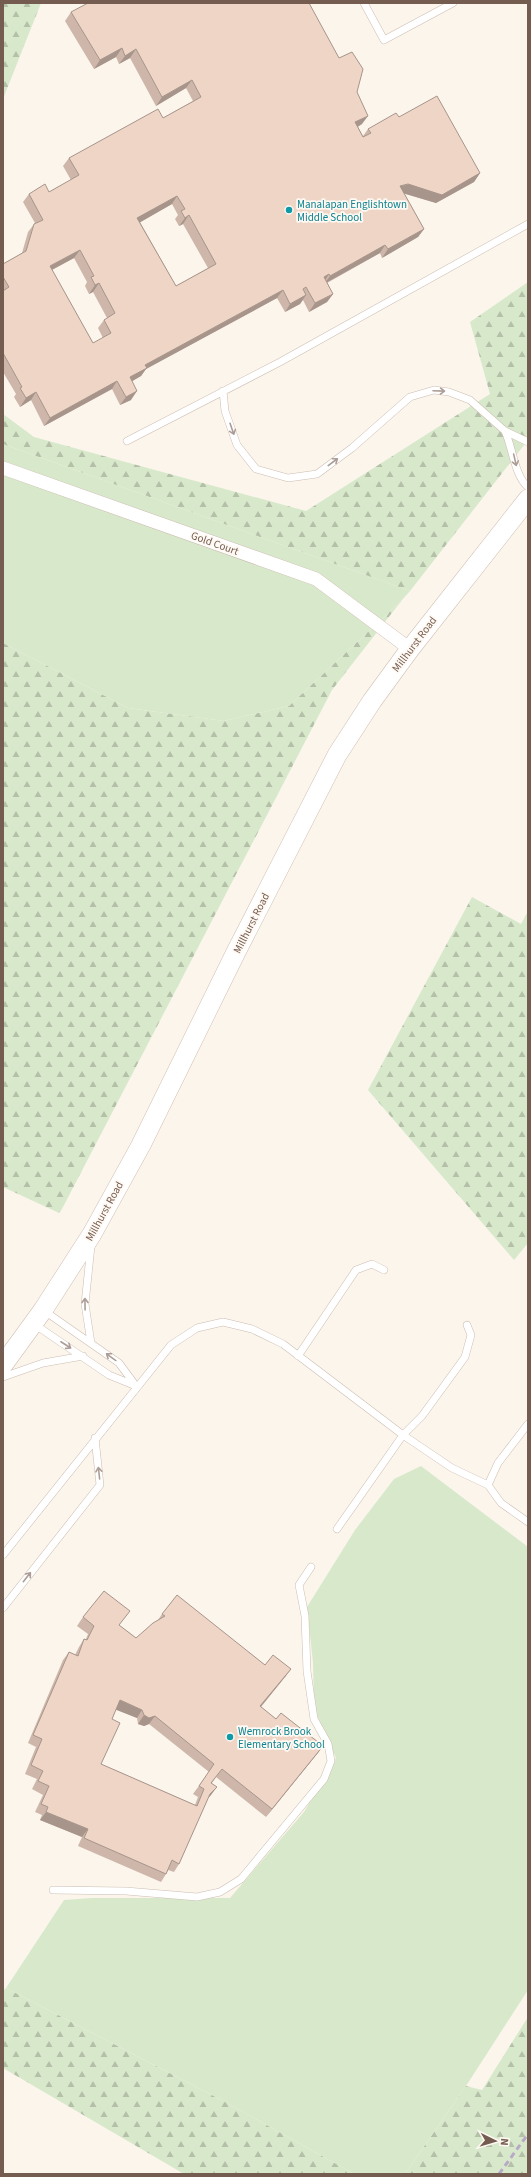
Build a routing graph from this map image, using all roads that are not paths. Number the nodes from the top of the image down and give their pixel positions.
1 (364, 3) edge
2 (452, 3) edge
3 (528, 224) edge
4 (223, 391) junction
5 (505, 431) junction
6 (127, 441) dead end
7 (528, 442) edge
8 (3, 468) edge
9 (528, 487) edge
10 (528, 499) edge
11 (410, 649) junction
12 (92, 1234) junction
13 (384, 1270) dead end
14 (39, 1317) junction
15 (467, 1325) dead end
16 (91, 1343) junction
17 (83, 1356) junction
18 (298, 1356) junction
19 (3, 1365) edge
20 (3, 1377) edge
21 (136, 1386) junction
22 (528, 1424) edge
23 (403, 1435) junction
24 (95, 1438) junction
25 (488, 1485) junction
26 (528, 1522) edge
27 (337, 1529) dead end
28 (3, 1555) edge
29 (311, 1567) dead end
30 (3, 1608) edge
31 (53, 1890) dead end

1 - 2 lane
3 - 4 lane
4 -> 5 lane
4 - 6 lane
5 - 7 lane
5 -> 9 lane
8 - 11 street, Gold Court
10 - 11 street, Millhurst Road
11 - 12 street, Millhurst Road
12 - 14 street, Millhurst Road
16 -> 12 lane
13 - 18 lane
14 - 16 lane
14 -> 17 lane
14 - 19 street, Millhurst Road
15 - 23 lane
21 -> 16 lane
17 - 20 lane
17 - 21 lane
18 - 21 lane
18 - 23 lane
21 - 24 lane
22 - 25 lane
23 - 25 lane
23 - 27 lane
24 - 28 lane
30 -> 24 lane
25 - 26 lane
29 - 31 lane

